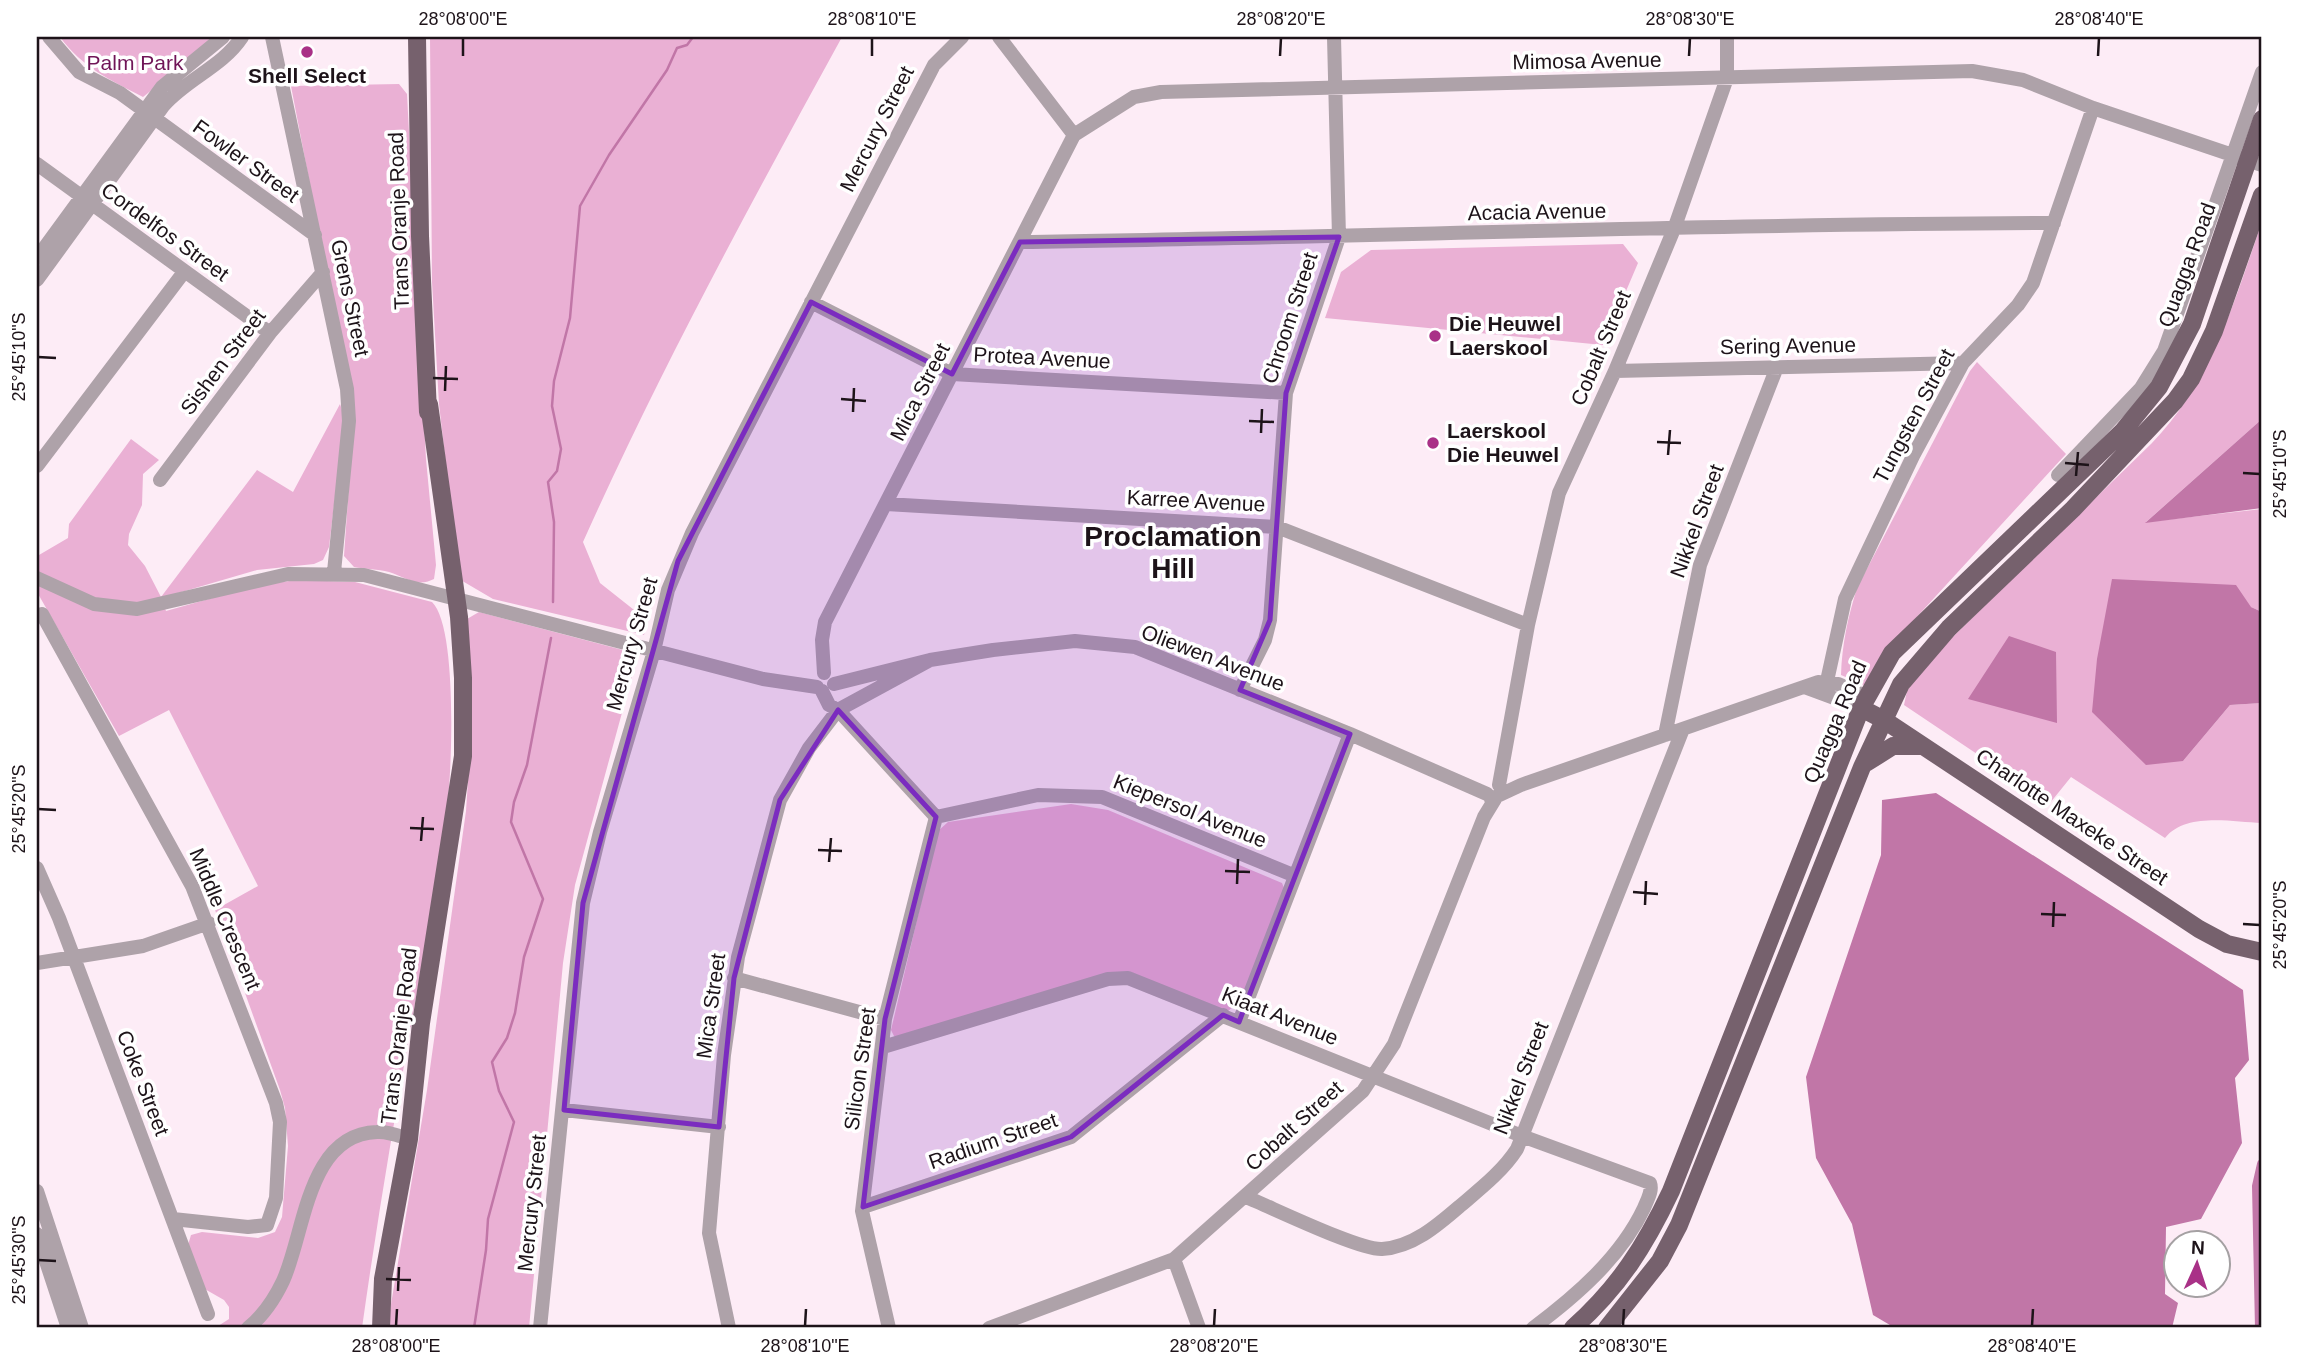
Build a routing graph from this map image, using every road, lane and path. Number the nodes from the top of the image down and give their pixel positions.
1 (49, 37) edge
2 (223, 37) edge
3 (242, 37) edge
4 (272, 37) edge
5 (417, 37) edge
6 (962, 37) edge
7 (999, 37) edge
8 (1334, 37) edge
9 (1727, 37) edge
10 (2262, 72) edge
11 (1727, 78) junction
12 (1335, 88) junction
13 (2093, 108) junction
14 (148, 116) junction
15 (2262, 119) edge
16 (1074, 135) junction
17 (2248, 160) edge
18 (37, 164) edge
19 (2262, 195) edge
20 (87, 202) junction
21 (2054, 223) junction
22 (1674, 229) junction
23 (315, 235) junction
24 (1339, 237) junction
25 (1020, 242) junction
26 (37, 258) edge
27 (184, 272) junction
28 (323, 272) junction
29 (37, 280) edge
30 (811, 302) junction
31 (270, 333) junction
32 (1963, 363) junction
33 (1777, 367) junction
34 (1615, 371) junction
35 (953, 374) junction
36 (1286, 393) junction
37 (37, 466) edge
38 (2058, 475) dead end
39 (160, 480) dead end
40 (886, 504) junction
41 (1277, 527) junction
42 (37, 568) edge
43 (334, 572) junction
44 (43, 581) edge
45 (451, 598) junction
46 (42, 614) dead end
47 (1528, 625) junction
48 (654, 650) junction
49 (930, 660) junction
50 (1827, 681) junction
51 (827, 688) junction
52 (1807, 688) junction
53 (1240, 690) junction
54 (1864, 702) junction
55 (1887, 714) junction
56 (1683, 729) junction
57 (1350, 734) junction
58 (1665, 735) junction
59 (1927, 748) junction
60 (1862, 767) junction
61 (1494, 791) junction
62 (936, 817) junction
63 (37, 869) edge
64 (1293, 875) junction
65 (209, 923) junction
66 (2262, 941) edge
67 (2262, 952) edge
68 (74, 957) junction
69 (37, 963) edge
70 (733, 978) junction
71 (1223, 1015) junction
72 (885, 1019) junction
73 (1239, 1022) junction
74 (883, 1047) junction
75 (1375, 1077) junction
76 (564, 1110) junction
77 (719, 1127) junction
78 (1522, 1136) junction
79 (409, 1139) junction
80 (37, 1191) edge
81 (1246, 1197) junction
82 (863, 1207) junction
83 (173, 1219) junction
84 (37, 1234) edge
85 (1174, 1259) junction
86 (383, 1279) junction
87 (208, 1314) dead end
88 (68, 1328) edge
89 (82, 1328) edge
90 (248, 1328) edge
91 (369, 1328) edge
92 (381, 1328) edge
93 (540, 1328) edge
94 (730, 1328) edge
95 (889, 1328) edge
96 (989, 1328) edge
97 (1199, 1328) edge
98 (1533, 1328) edge
99 (1573, 1328) edge
100 (1608, 1328) edge

1 - 14 street, Fowler Street
2 - 14 street
3 - 14 street
4 - 23 street, Grens Street
5 - 45 main road, Trans Oranje Road
6 - 30 street, Mercury Street
7 - 16 street
8 - 12 street, Chroom Street
9 - 11 street, Cobalt Street
10 - 17 street, Quagga Road
11 - 12 street, Mimosa Avenue
11 - 13 street, Mimosa Avenue
11 - 22 street, Cobalt Street
12 - 16 street, Mimosa Avenue
12 - 24 street, Chroom Street
13 - 17 street, Mimosa Avenue
13 - 21 street, Tungsten Street
14 - 20 street
14 - 23 street, Fowler Street
15 - 17 main road, Quagga Road
16 - 25 street, Mica Street
17 - 38 street, Quagga Road
17 - 54 main road, Quagga Road
18 - 20 street, Cordelfos Street
19 - 55 main road, Quagga Road
20 - 26 street
20 - 27 street, Cordelfos Street
20 - 29 street
21 - 22 street, Acacia Avenue
21 - 32 street, Tungsten Street
22 - 24 street, Acacia Avenue
22 - 34 street, Cobalt Street
23 - 28 street, Grens Street
24 - 25 street, Acacia Avenue
24 - 36 street, Chroom Street
25 - 35 street, Mica Street
27 - 31 street, Cordelfos Street
27 - 37 street
28 - 31 street, Sishen Street
28 - 43 street, Grens Street
30 - 35 street, Protea Avenue
30 - 48 street, Mercury Street
31 - 39 street, Sishen Street
32 - 33 street, Sering Avenue
32 - 50 street, Tungsten Street
33 - 34 street, Sering Avenue
33 - 58 street, Nikkel Street
34 - 47 street, Cobalt Street
35 - 36 street, Protea Avenue
35 - 40 street, Mica Street
36 - 41 street, Chroom Street
40 - 41 street, Karree Avenue
40 - 51 street, Mica Street
41 - 47 street, Karree Avenue
41 - 53 street, Chroom Street
42 - 44 street
43 - 44 street
43 - 45 street
45 - 48 street, Oliewen Avenue
45 - 79 main road, Trans Oranje Road
46 - 65 street, Middle Crescent
47 - 61 street, Cobalt Street
48 - 51 street, Oliewen Avenue
48 - 76 street, Mercury Street
49 - 51 street, Oliewen Avenue
49 - 51 street, Oliewen Avenue
49 - 53 street, Oliewen Avenue
50 - 52 street, Oliewen Avenue
50 - 54 street
51 - 62 street
51 - 70 street, Mica Street
52 - 54 street
52 - 56 street, Oliewen Avenue
53 - 57 street, Oliewen Avenue
54 - 55 main road, Charlotte Maxeke Street
54 - 99 main road, Quagga Road
55 - 59 main road, Charlotte Maxeke Street
55 - 60 main road, Quagga Road
55 - 66 main road, Charlotte Maxeke Street
56 - 58 street, Oliewen Avenue
56 - 78 street, Nikkel Street
57 - 61 street, Oliewen Avenue
57 - 64 street
58 - 61 street, Oliewen Avenue
59 - 60 main road
59 - 67 main road, Charlotte Maxeke Street
60 - 100 main road, Quagga Road
61 - 75 street, Cobalt Street
62 - 64 street, Kiepersol Avenue
62 - 72 street, Silicon Street
63 - 68 street, Coke Street
64 - 73 street
65 - 68 street
65 - 83 street, Middle Crescent
68 - 69 street
68 - 83 street, Coke Street
70 - 72 street
70 - 77 street, Mica Street
71 - 73 street, Kiaat Avenue
71 - 74 street, Kiaat Avenue
71 - 82 street, Radium Street
72 - 74 street, Silicon Street
73 - 75 street, Kiaat Avenue
74 - 82 street, Silicon Street
75 - 78 street, Kiaat Avenue
75 - 81 street, Cobalt Street
76 - 77 street
76 - 93 street, Mercury Street
77 - 94 street, Mica Street
78 - 81 street, Nikkel Street
78 - 98 street, Kiaat Avenue
79 - 86 main road, Trans Oranje Road
79 - 90 street
80 - 89 street
81 - 85 street, Cobalt Street
82 - 95 street, Silicon Street
83 - 87 street, Coke Street
84 - 88 street
85 - 96 street, Cobalt Street
85 - 97 street
86 - 91 main road, Trans Oranje Road
86 - 92 main road, Trans Oranje Road

